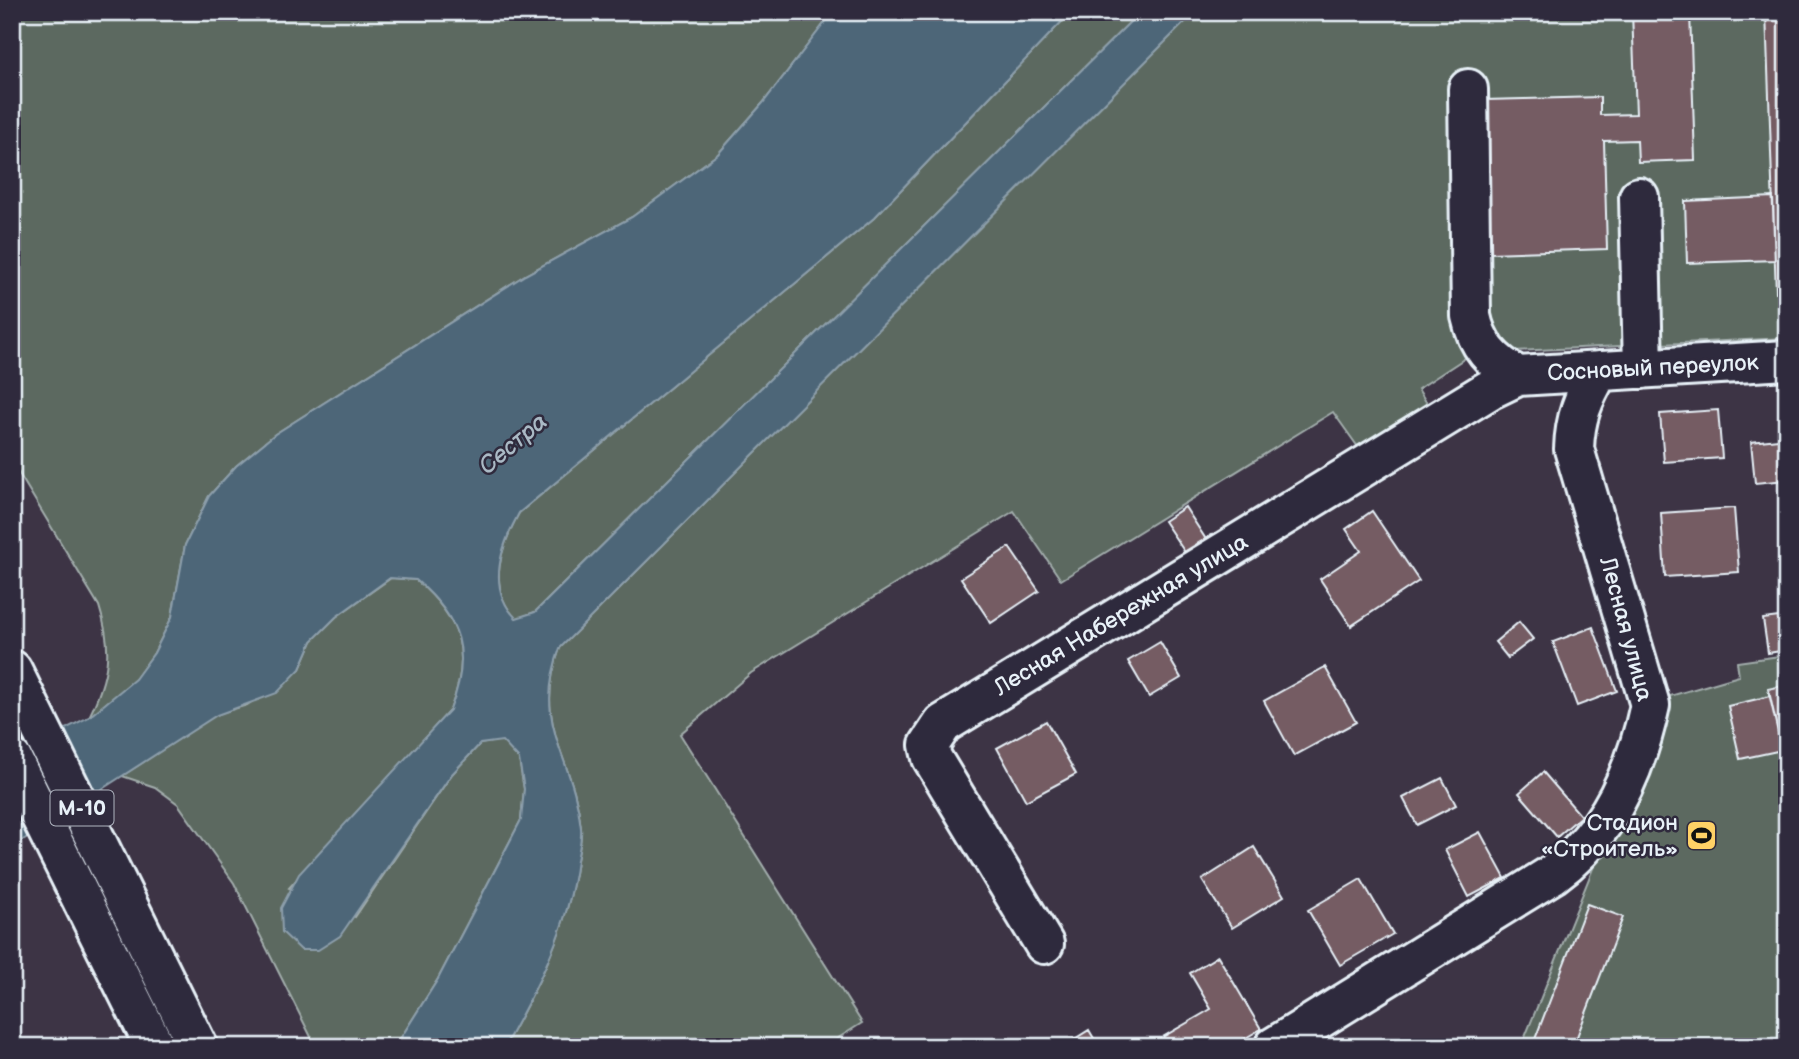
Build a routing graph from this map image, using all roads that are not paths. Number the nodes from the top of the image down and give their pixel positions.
1 (1468, 89) dead end
2 (1639, 197) dead end
3 (1787, 360) edge
4 (1643, 369) junction
5 (1599, 372) junction
6 (1518, 376) junction
7 (12, 670) edge
8 (12, 759) edge
9 (1044, 944) dead end
10 (155, 1047) edge
11 (198, 1047) edge
12 (1274, 1047) edge

1 - 6 main road
2 - 4 main road
3 - 4 main road, Сосновый переулок
4 - 5 main road, Сосновый переулок
5 - 6 main road, Сосновый переулок
5 - 12 main road, Лесная улица
6 - 9 main road, Лесная Набережная улица
7 - 11 main road, М-10
8 - 10 main road, М-10

